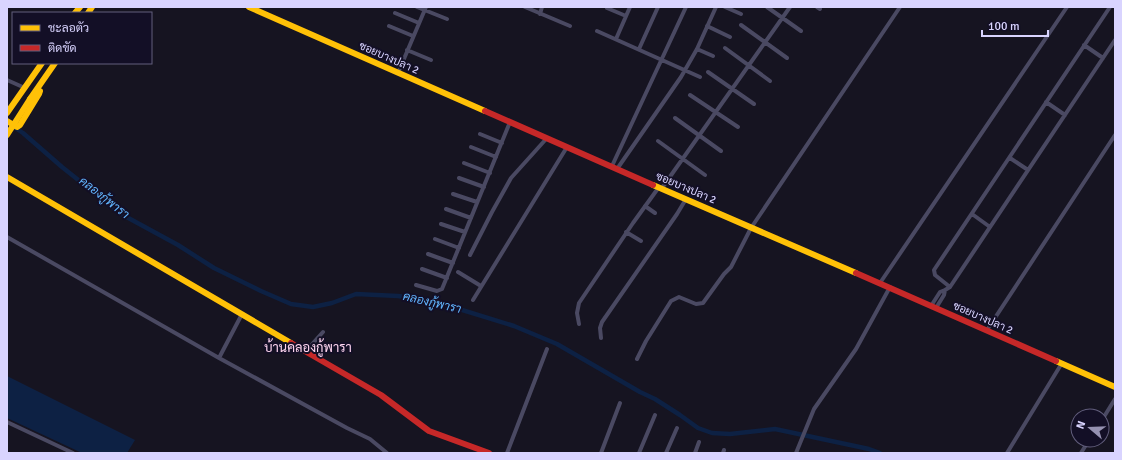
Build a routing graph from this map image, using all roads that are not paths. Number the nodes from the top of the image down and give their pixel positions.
1 (249, 7) edge
2 (417, 7) edge
3 (525, 7) edge
4 (542, 7) edge
5 (630, 7) edge
6 (658, 7) edge
7 (686, 7) edge
8 (716, 7) edge
9 (725, 7) edge
10 (766, 7) edge
11 (790, 7) edge
12 (900, 7) edge
13 (1067, 7) edge
14 (1110, 7) edge
15 (607, 8) edge
16 (425, 9) edge
17 (394, 13) dead end
18 (540, 14) junction
19 (741, 14) dead end
20 (626, 16) junction
21 (782, 18) junction
22 (447, 19) dead end
23 (419, 23) junction
24 (741, 25) dead end
25 (389, 26) dead end
26 (570, 26) dead end
27 (707, 26) junction
28 (598, 31) dead end
29 (801, 31) dead end
30 (413, 36) junction
31 (730, 37) dead end
32 (616, 39) junction
33 (1115, 40) edge
34 (765, 42) junction
35 (1084, 45) junction
36 (725, 48) dead end
37 (639, 49) junction
38 (697, 49) junction
39 (407, 50) junction
40 (713, 56) dead end
41 (787, 58) dead end
42 (1103, 58) junction
43 (431, 60) dead end
44 (663, 60) junction
45 (41, 64) edge
46 (54, 64) edge
47 (749, 65) junction
48 (685, 71) junction
49 (708, 72) dead end
50 (398, 73) junction
51 (700, 77) dead end
52 (7, 80) edge
53 (770, 81) dead end
54 (732, 88) junction
55 (24, 90) junction
56 (37, 90) junction
57 (690, 95) dead end
58 (1046, 102) junction
59 (754, 104) dead end
60 (7, 109) edge
61 (716, 112) junction
62 (7, 113) edge
63 (1065, 115) junction
64 (674, 118) dead end
65 (7, 121) edge
66 (510, 122) junction
67 (738, 128) dead end
68 (480, 134) dead end
69 (7, 135) edge
70 (699, 135) junction
71 (1115, 135) edge
72 (547, 138) junction
73 (658, 141) dead end
74 (502, 143) junction
75 (471, 147) dead end
76 (567, 147) junction
77 (722, 151) dead end
78 (619, 153) junction
79 (626, 156) junction
80 (496, 157) junction
81 (683, 158) junction
82 (1010, 158) junction
83 (464, 163) dead end
84 (615, 168) junction
85 (1028, 170) junction
86 (490, 173) junction
87 (705, 174) dead end
88 (7, 177) edge
89 (459, 178) dead end
90 (484, 187) junction
91 (660, 188) junction
92 (453, 194) dead end
93 (686, 199) junction
94 (478, 202) junction
95 (645, 206) junction
96 (446, 209) dead end
97 (655, 213) dead end
98 (972, 214) junction
99 (471, 218) junction
100 (441, 224) dead end
101 (990, 227) junction
102 (752, 228) junction
103 (465, 232) junction
104 (626, 232) junction
105 (7, 237) edge
106 (435, 239) dead end
107 (641, 241) dead end
108 (459, 248) junction
109 (428, 254) dead end
110 (470, 255) dead end
111 (453, 263) junction
112 (422, 269) dead end
113 (458, 272) dead end
114 (447, 278) junction
115 (880, 283) junction
116 (416, 285) dead end
117 (481, 286) junction
118 (950, 286) junction
119 (890, 287) junction
120 (473, 300) dead end
121 (934, 307) junction
122 (242, 314) junction
123 (579, 324) dead end
124 (988, 330) junction
125 (323, 332) dead end
126 (601, 338) dead end
127 (547, 349) dead end
128 (306, 351) junction
129 (219, 358) junction
130 (637, 359) dead end
131 (1062, 364) junction
132 (1115, 387) edge
133 (1115, 399) edge
134 (620, 403) dead end
135 (1109, 408) edge
136 (655, 416) dead end
137 (7, 422) edge
138 (677, 428) dead end
139 (699, 442) dead end
140 (73, 453) edge
141 (387, 453) edge
142 (489, 453) edge
143 (507, 453) edge
144 (601, 453) edge
145 (639, 453) edge
146 (666, 453) edge
147 (695, 453) edge
148 (796, 453) edge
149 (1007, 453) edge

1 - 50 street, ซอยบางปลา 2
2 - 16 street
3 - 18 street
4 - 18 street
5 - 20 street
6 - 37 street
7 - 44 street
8 - 27 street
9 - 19 street
10 - 21 street
11 - 21 street
12 - 102 street
13 - 115 street
14 - 35 street
15 - 20 street
16 - 22 street
16 - 23 street
17 - 23 street
18 - 26 street
20 - 32 street
21 - 29 street
21 - 34 street
23 - 30 street
24 - 34 street
25 - 30 street
27 - 31 street
27 - 38 street
28 - 32 street
30 - 39 street
32 - 37 street
33 - 42 street
34 - 41 street
34 - 47 street
35 - 42 street
35 - 58 street
36 - 47 street
37 - 44 street
38 - 40 street
38 - 48 street
39 - 43 street
39 - 50 street
42 - 63 street
44 - 48 street
44 - 78 street
45 - 55 street
46 - 56 street
47 - 53 street
47 - 54 street
48 - 51 street
48 - 79 street
49 - 54 street
50 - 66 street, ซอยบางปลา 2
52 - 55 street
54 - 59 street
54 - 61 street
55 - 60 street
55 - 62 street
56 - 65 street
56 - 69 street, bridge
57 - 61 street
58 - 63 street
58 - 82 street
61 - 67 street
61 - 70 street
63 - 85 street
64 - 70 street
66 - 72 street, ซอยบางปลา 2
66 - 74 street
68 - 74 street
70 - 77 street
70 - 81 street
71 - 124 street
72 - 76 street, ซอยบางปลา 2
72 - 110 street
73 - 81 street
74 - 80 street
75 - 80 street
76 - 84 street, ซอยบางปลา 2
76 - 117 street
78 - 79 street
78 - 84 street
79 - 84 street
80 - 86 street
81 - 87 street
81 - 91 street
82 - 85 street
82 - 98 street
83 - 86 street
84 - 91 street, ซอยบางปลา 2
85 - 101 street
86 - 90 street
88 - 122 street
89 - 90 street
90 - 94 street
91 - 93 street, ซอยบางปลา 2
91 - 95 street
92 - 94 street
93 - 102 street, ซอยบางปลา 2
93 - 126 street
94 - 99 street
95 - 97 street
95 - 104 street
96 - 99 street
98 - 101 street
98 - 118 street
99 - 103 street
100 - 103 street
101 - 118 street
102 - 115 street, ซอยบางปลา 2
102 - 130 street
103 - 108 street
104 - 107 street
104 - 123 street
105 - 129 street
106 - 108 street
108 - 111 street
109 - 111 street
111 - 114 street
112 - 114 street
113 - 117 street
114 - 116 street
115 - 119 street, ซอยบางปลา 2
117 - 120 street
118 - 121 street
119 - 121 street, ซอยบางปลา 2
119 - 148 street
121 - 124 street, ซอยบางปลา 2
122 - 128 street
122 - 129 street
124 - 131 street, ซอยบางปลา 2
125 - 128 street
127 - 143 street
128 - 142 street
129 - 141 street
131 - 132 street, ซอยบางปลา 2
131 - 149 street
133 - 135 street
134 - 144 street
136 - 145 street
137 - 140 street
138 - 146 street
139 - 147 street

